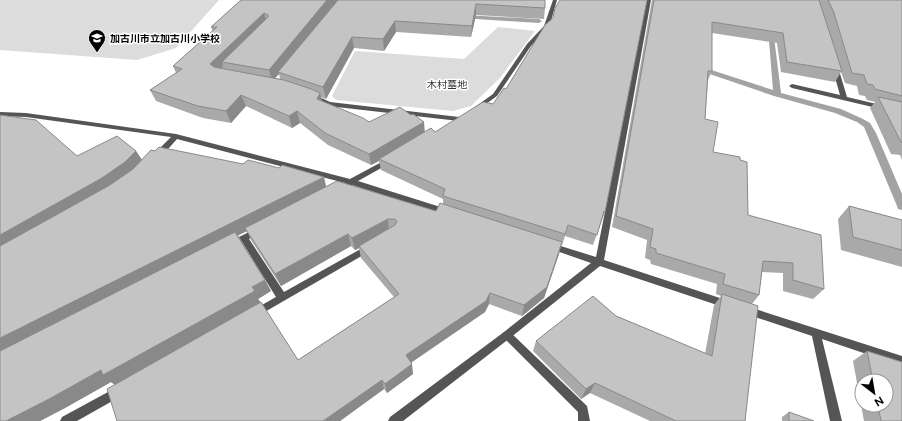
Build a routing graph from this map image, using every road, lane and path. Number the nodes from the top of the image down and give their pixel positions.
1 (555, 0) edge
2 (649, 0) edge
3 (833, 61) edge
4 (792, 86) dead end
5 (309, 94) edge
6 (844, 98) junction
7 (902, 112) edge
8 (0, 114) edge
9 (465, 115) junction
10 (446, 126) edge
11 (176, 136) junction
12 (399, 154) edge
13 (152, 162) edge
14 (352, 182) junction
15 (338, 189) edge
16 (452, 214) edge
17 (264, 227) edge
18 (244, 238) junction
19 (379, 242) edge
20 (540, 243) edge
21 (223, 248) edge
22 (599, 262) junction
23 (282, 298) junction
24 (248, 317) edge
25 (816, 334) junction
26 (507, 335) junction
27 (902, 361) edge
28 (127, 386) edge
29 (66, 421) edge
30 (394, 421) edge
31 (584, 421) edge
32 (836, 421) edge

1 - 9 street
2 - 22 street
3 - 6 street
4 - 6 street
5 - 9 street
6 - 7 street
8 - 11 street
9 - 10 street
11 - 13 street
11 - 14 street
12 - 14 street
14 - 15 street
14 - 16 street
17 - 18 street
18 - 21 street
18 - 23 street
19 - 23 street
20 - 22 street
22 - 25 street
22 - 26 street
23 - 24 street
25 - 27 street
25 - 32 street
26 - 30 street
26 - 31 street
28 - 29 street

